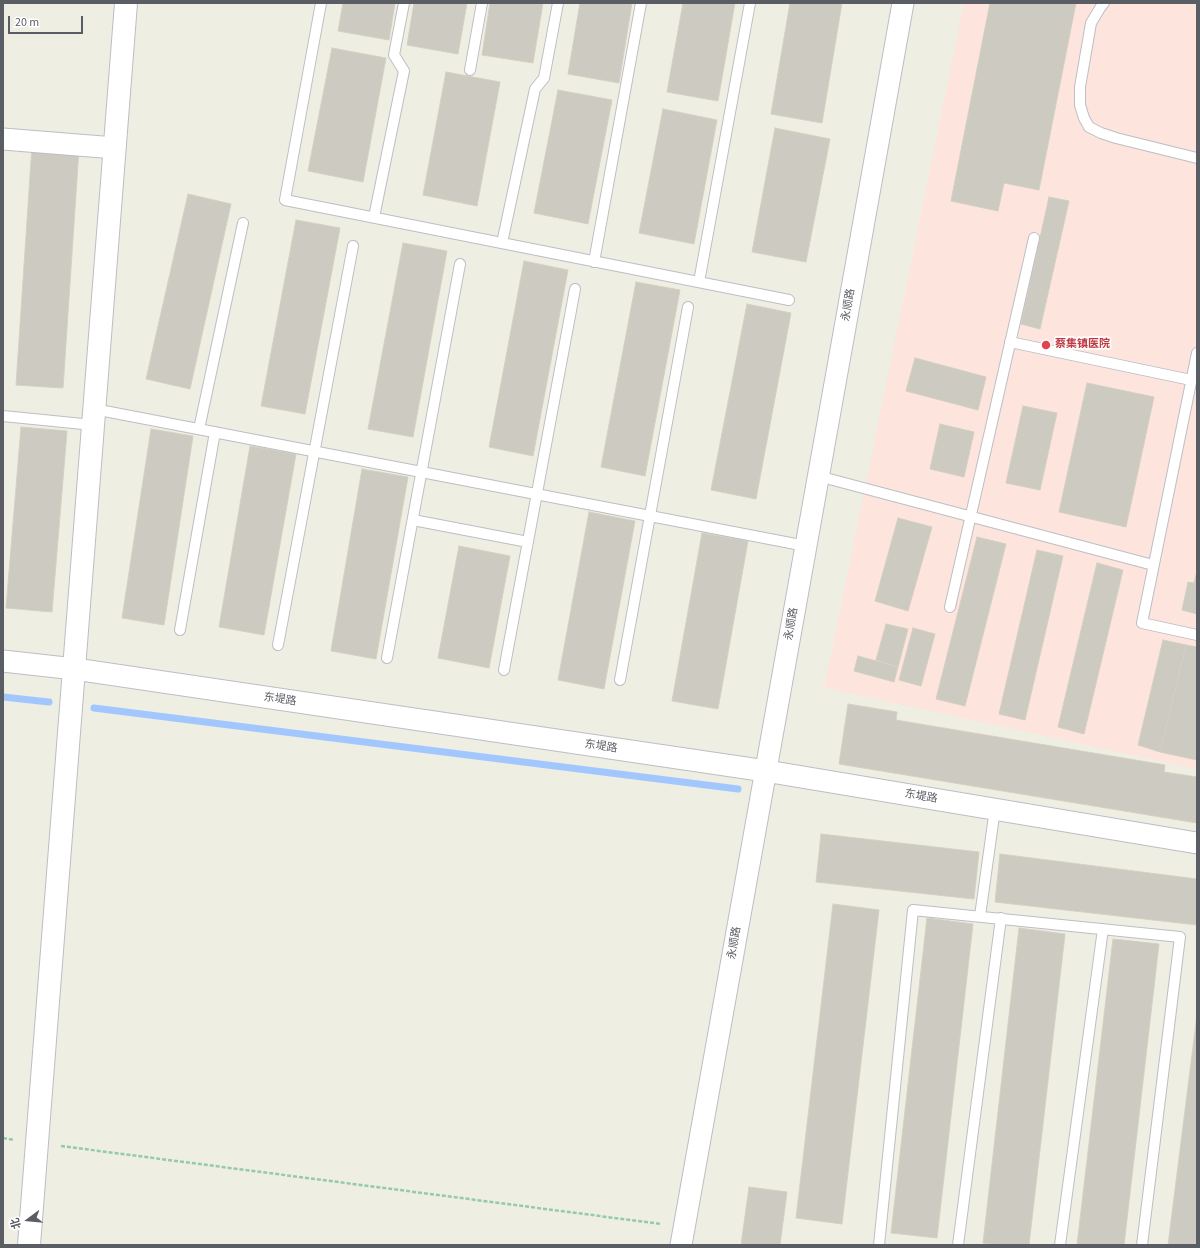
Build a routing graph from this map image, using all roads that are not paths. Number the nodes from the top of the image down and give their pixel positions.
1 (126, 3) edge
2 (321, 3) edge
3 (404, 3) edge
4 (482, 3) edge
5 (558, 3) edge
6 (641, 3) edge
7 (750, 3) edge
8 (903, 3) edge
9 (1104, 3) edge
10 (470, 70) dead end
11 (3, 139) edge
12 (115, 148) junction
13 (1197, 158) edge
14 (374, 218) junction
15 (243, 223) dead end
16 (1034, 238) dead end
17 (502, 243) junction
18 (353, 246) dead end
19 (594, 262) junction
20 (460, 264) dead end
21 (699, 282) junction
22 (575, 288) dead end
23 (789, 300) dead end
24 (688, 307) dead end
25 (1010, 342) junction
26 (1197, 353) edge
27 (1192, 380) junction
28 (3, 416) edge
29 (94, 417) junction
30 (200, 429) junction
31 (215, 432) junction
32 (315, 451) junction
33 (422, 472) junction
34 (818, 476) junction
35 (537, 494) junction
36 (650, 515) junction
37 (971, 516) junction
38 (412, 520) junction
39 (528, 542) junction
40 (806, 546) junction
41 (1154, 565) junction
42 (950, 607) dead end
43 (180, 630) dead end
44 (1197, 635) edge
45 (278, 645) dead end
46 (387, 658) dead end
47 (3, 661) edge
48 (74, 669) junction
49 (504, 670) dead end
50 (620, 680) dead end
51 (766, 771) junction
52 (995, 810) junction
53 (1197, 843) edge
54 (980, 916) junction
55 (1001, 918) junction
56 (1103, 929) junction
57 (683, 1236) edge
58 (29, 1245) edge
59 (878, 1245) edge
60 (958, 1245) edge
61 (1060, 1245) edge
62 (1142, 1245) edge

1 - 12 street
2 - 14 lane
3 - 14 lane
4 - 10 lane
5 - 17 lane
6 - 19 lane
7 - 21 lane
8 - 34 street, 永顺路
9 - 13 lane
11 - 12 street
12 - 29 street
14 - 17 lane
15 - 30 lane
16 - 25 lane
17 - 19 lane
18 - 32 lane
19 - 21 lane
20 - 33 lane
21 - 23 lane
22 - 35 lane
24 - 36 lane
25 - 27 lane
25 - 37 lane
26 - 27 lane
27 - 41 lane
28 - 29 lane
29 - 30 lane
29 - 48 street
30 - 31 lane
31 - 32 lane
31 - 43 lane
32 - 33 lane
32 - 45 lane
33 - 35 lane
33 - 38 lane
34 - 37 lane
34 - 40 street, 永顺路
35 - 36 lane
35 - 39 lane
36 - 40 lane
36 - 50 lane
37 - 41 lane
37 - 42 lane
38 - 39 lane
38 - 46 lane
39 - 49 lane
40 - 51 street, 永顺路
41 - 44 lane
47 - 48 street, 东堤路
48 - 51 street, 东堤路
48 - 58 street
51 - 52 street, 东堤路
51 - 57 street, 永顺路
52 - 53 street, 东堤路
52 - 54 lane
54 - 55 lane
54 - 59 lane
55 - 56 lane
55 - 60 lane
56 - 61 lane
56 - 62 lane

